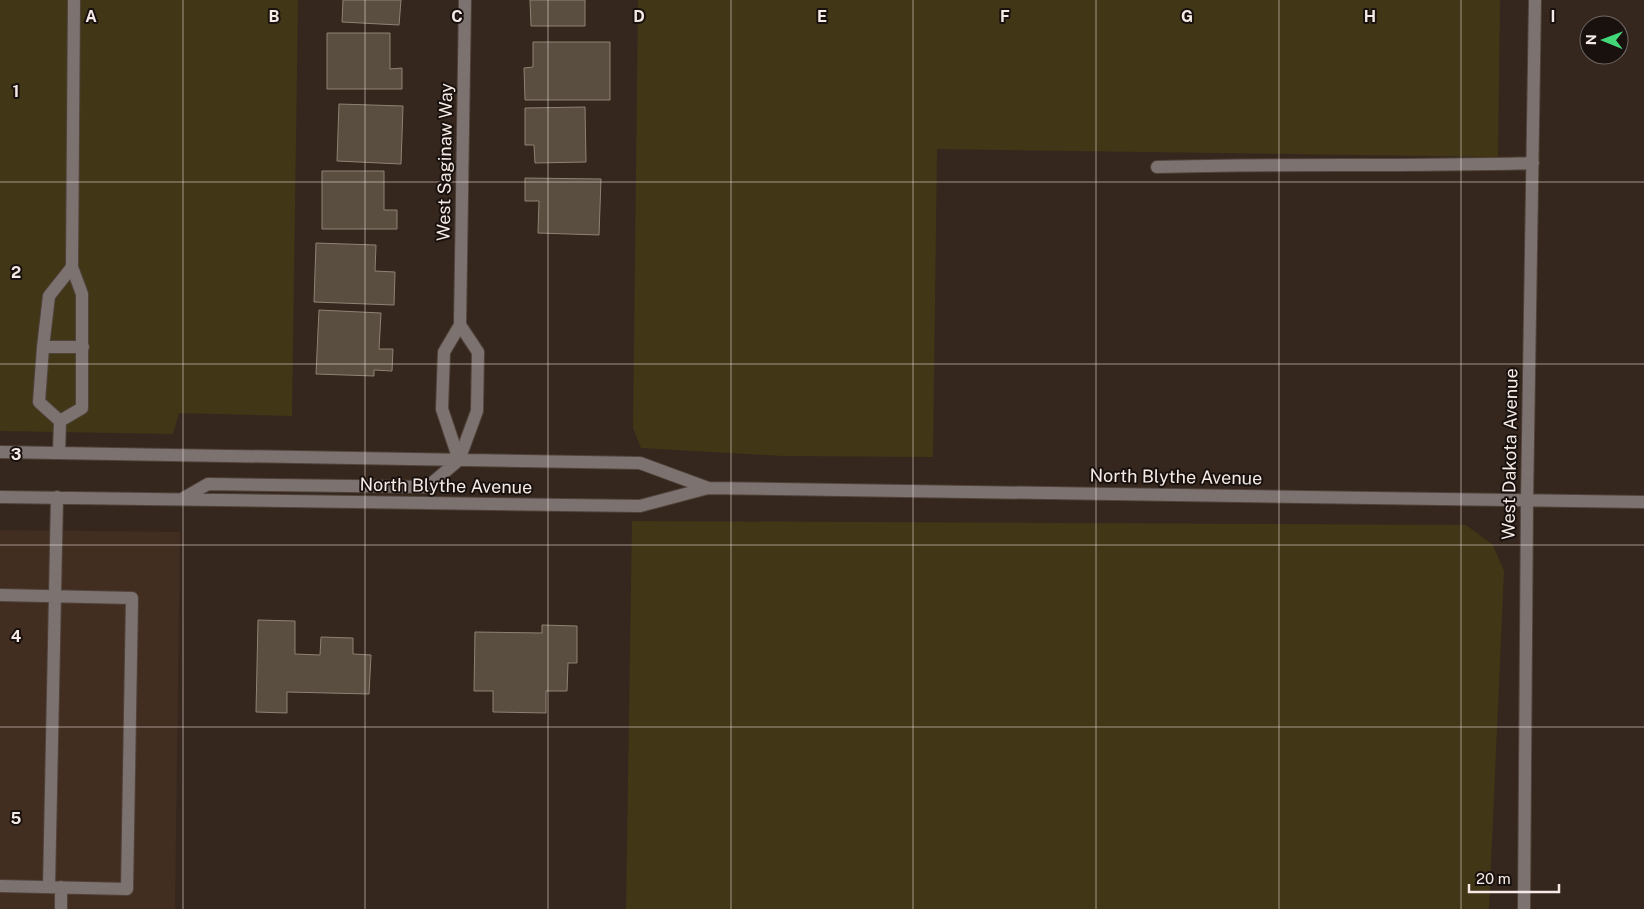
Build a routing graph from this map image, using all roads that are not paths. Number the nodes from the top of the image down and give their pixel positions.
1 (74, 0) edge
2 (465, 0) edge
3 (1534, 0) edge
4 (1532, 163) junction
5 (1157, 167) dead end
6 (72, 267) junction
7 (460, 325) junction
8 (42, 347) junction
9 (83, 347) junction
10 (60, 421) junction
11 (0, 452) edge
12 (59, 452) junction
13 (459, 460) junction
14 (708, 488) junction
15 (0, 497) edge
16 (57, 497) junction
17 (180, 500) junction
18 (1527, 500) junction
19 (1644, 502) edge
20 (0, 595) edge
21 (54, 596) junction
22 (0, 886) edge
23 (55, 887) junction
24 (61, 909) edge
25 (1524, 909) edge

1 - 6 street
2 - 7 street, West Saginaw Way
3 - 4 street, West Dakota Avenue
4 - 5 street
4 - 18 street, West Dakota Avenue
6 - 8 street
6 - 9 street
7 - 13 street, West Saginaw Way
7 - 13 street
8 - 9 street
8 - 10 street
9 - 10 street
10 - 12 street
11 - 12 street, North Blythe Avenue
12 - 13 street, North Blythe Avenue
13 - 14 street, North Blythe Avenue
13 - 17 street, North Blythe Avenue
14 - 17 street, North Blythe Avenue
14 - 18 street, North Blythe Avenue
15 - 16 street, North Blythe Avenue
16 - 17 street, North Blythe Avenue
16 - 21 street
18 - 19 street, North Blythe Avenue
18 - 25 street, West Dakota Avenue
20 - 21 street
21 - 23 street
21 - 23 street
22 - 23 street
23 - 24 street

